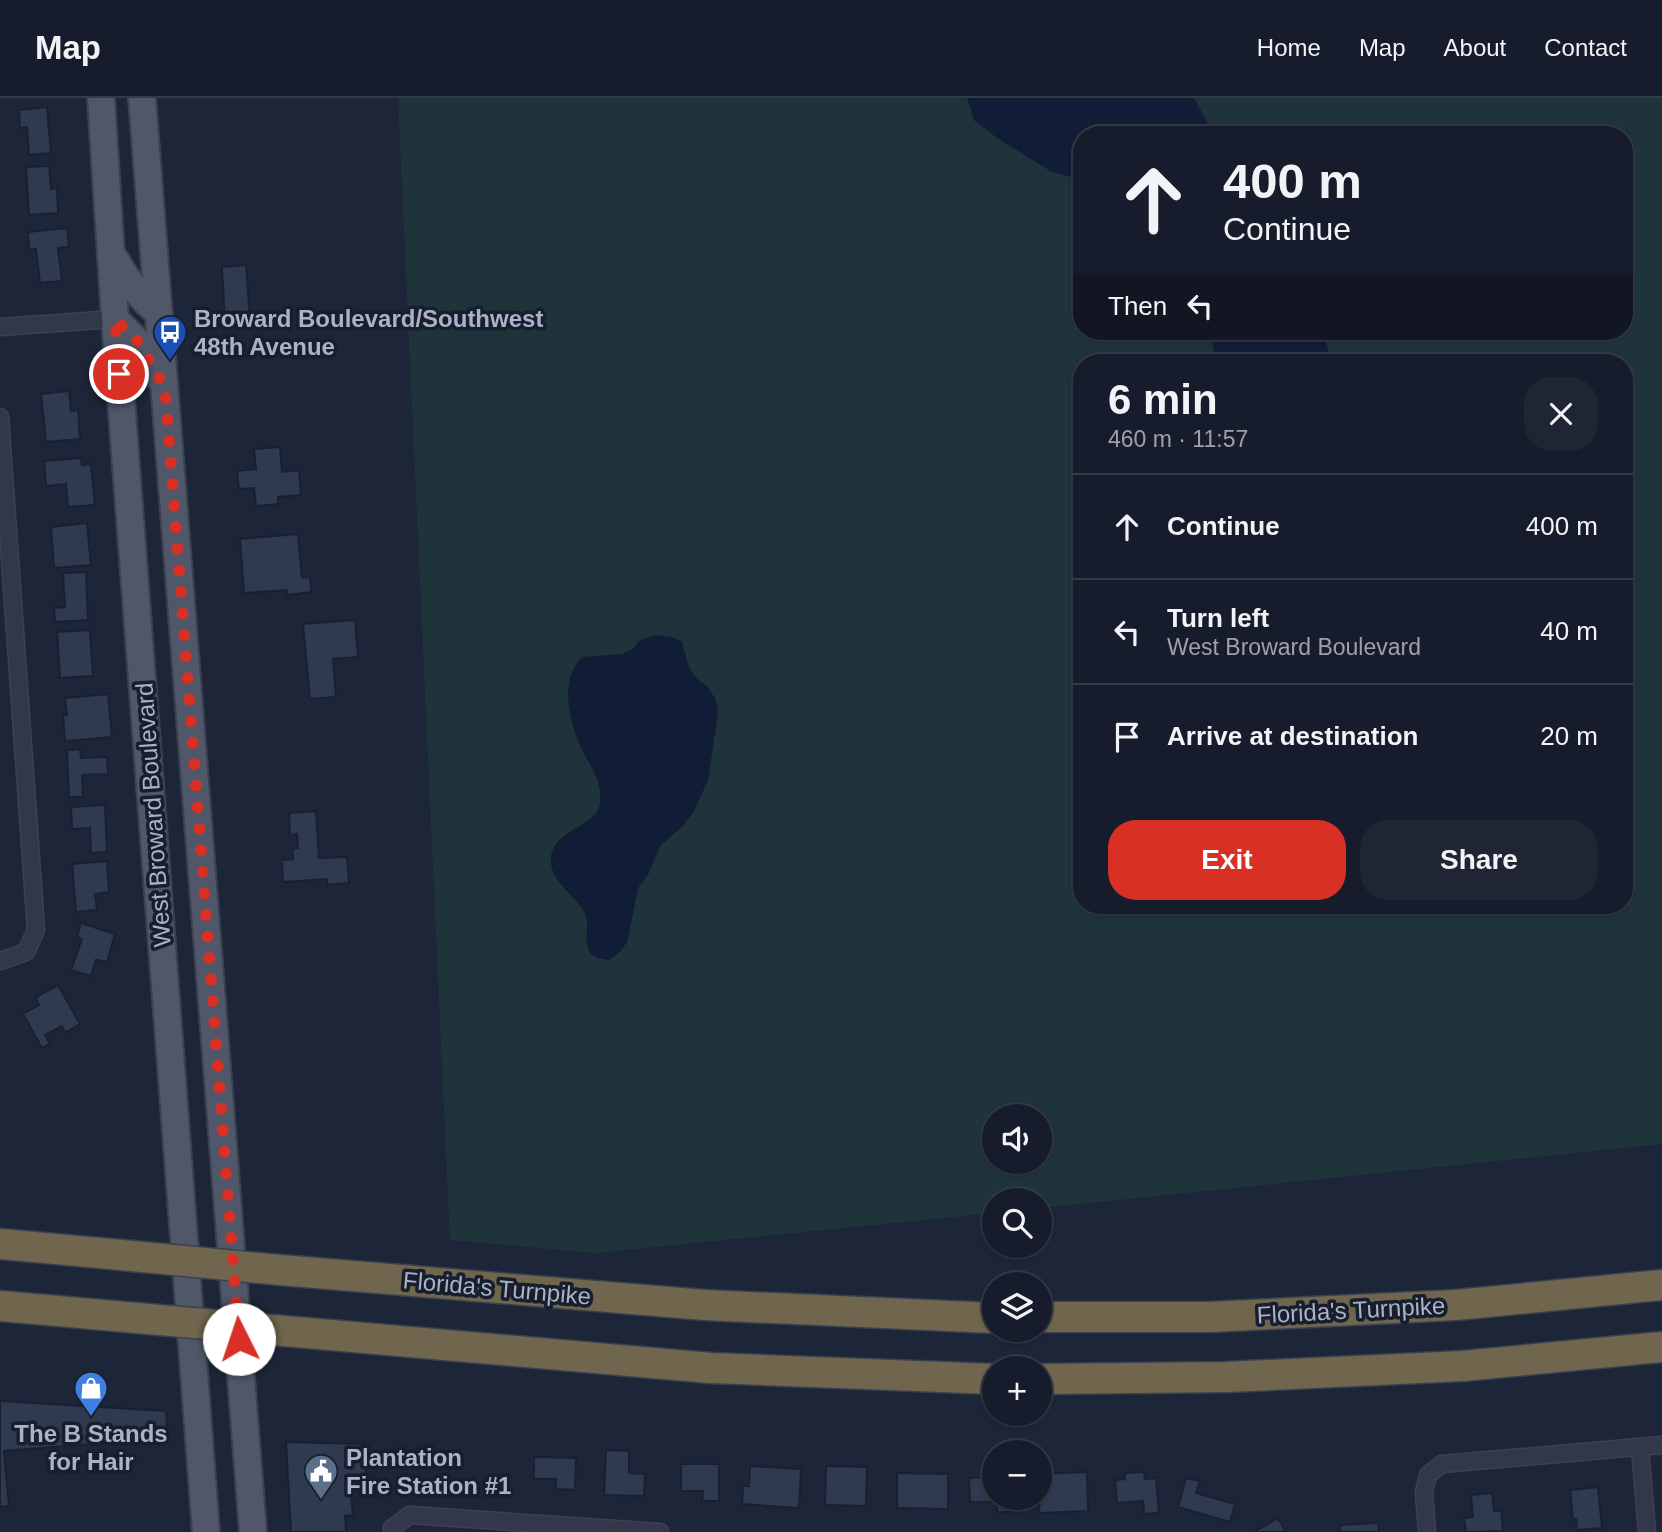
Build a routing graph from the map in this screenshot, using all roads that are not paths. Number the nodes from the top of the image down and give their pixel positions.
1 (101, 98) edge
2 (142, 98) edge
3 (112, 255) junction
4 (159, 313) junction
5 (115, 319) junction
6 (0, 327) edge
7 (165, 388) junction
8 (0, 417) edge
9 (0, 961) edge
10 (0, 1244) edge
11 (1662, 1285) edge
12 (0, 1306) edge
13 (1052, 1317) edge
14 (982, 1318) edge
15 (1662, 1347) edge
16 (982, 1379) edge
17 (1052, 1379) edge
18 (1662, 1445) edge
19 (1640, 1448) junction
20 (249, 1473) junction
21 (203, 1476) junction
22 (392, 1530) edge
23 (206, 1532) edge
24 (253, 1532) edge
25 (660, 1532) edge
26 (1427, 1532) edge
27 (1647, 1532) edge

1 - 3 main road, West Broward Boulevard
2 - 4 main road, West Broward Boulevard
3 - 4 main road
3 - 5 main road, West Broward Boulevard
4 - 7 main road, West Broward Boulevard
5 - 6 street
5 - 7 main road
5 - 21 main road, West Broward Boulevard
7 - 20 main road, West Broward Boulevard
8 - 9 street
10 - 14 highway, Florida's Turnpike, bridge
11 - 13 highway, Florida's Turnpike
12 - 16 highway, bridge
15 - 17 highway
18 - 19 street
19 - 26 street
19 - 27 street
20 - 21 main road
20 - 24 main road, West Broward Boulevard
21 - 23 main road, West Broward Boulevard
22 - 25 street

